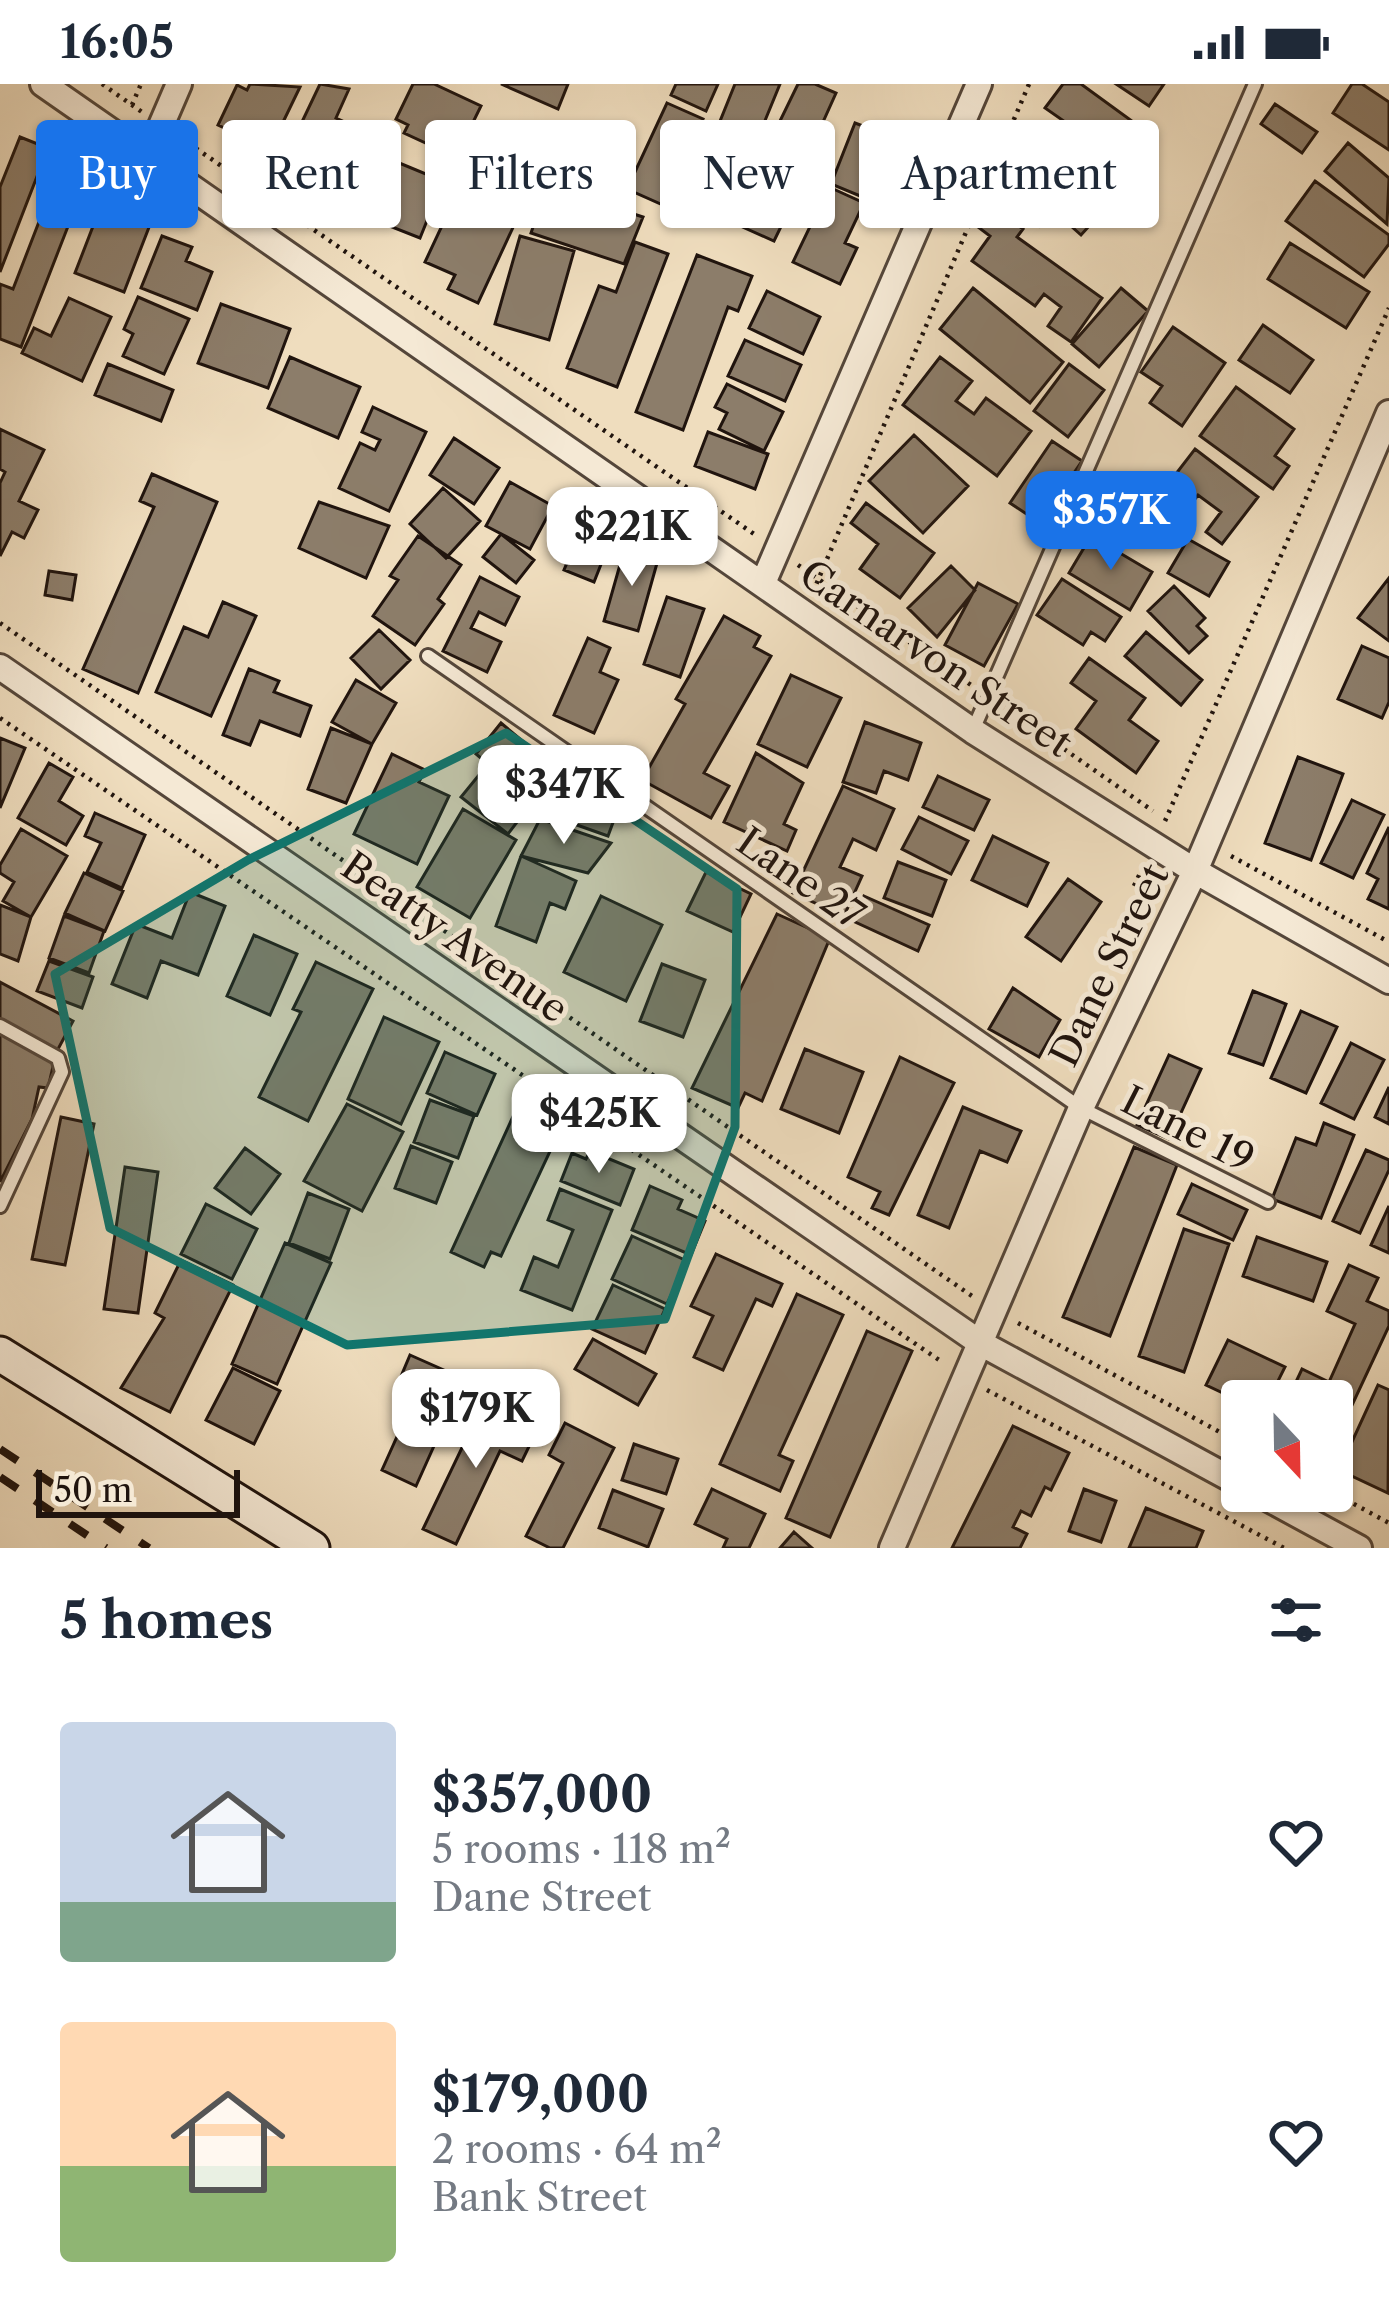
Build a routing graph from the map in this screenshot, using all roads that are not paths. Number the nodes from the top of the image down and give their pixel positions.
1 (43, 84) edge
2 (179, 84) edge
3 (1255, 84) edge
4 (973, 86) edge
5 (96, 120) edge
6 (163, 120) edge
7 (198, 191) edge
8 (1389, 412) edge
9 (763, 583) junction
10 (428, 656) dead end
11 (0, 667) edge
12 (973, 731) junction
13 (1195, 871) junction
14 (1389, 981) edge
15 (0, 1026) edge
16 (1081, 1108) junction
17 (1268, 1202) dead end
18 (0, 1206) edge
19 (982, 1344) junction
20 (0, 1354) edge
21 (1221, 1474) edge
22 (1293, 1512) edge
23 (312, 1548) edge
24 (892, 1548) edge
25 (1359, 1548) edge

1 - 5 street, Carnarvon Street
2 - 6 street
3 - 12 lane
4 - 9 street
7 - 9 street, Carnarvon Street
8 - 13 street, Dane Street
9 - 12 street, Carnarvon Street
10 - 16 lane, Lane 27
11 - 19 street, Beatty Avenue
12 - 13 street, Carnarvon Street
13 - 14 street, Carnarvon Street
13 - 16 street, Dane Street
15 - 18 lane
16 - 17 lane, Lane 19
16 - 19 street, Dane Street
19 - 21 street, Beatty Avenue
19 - 24 street, Dane Street
20 - 23 street
22 - 25 street

